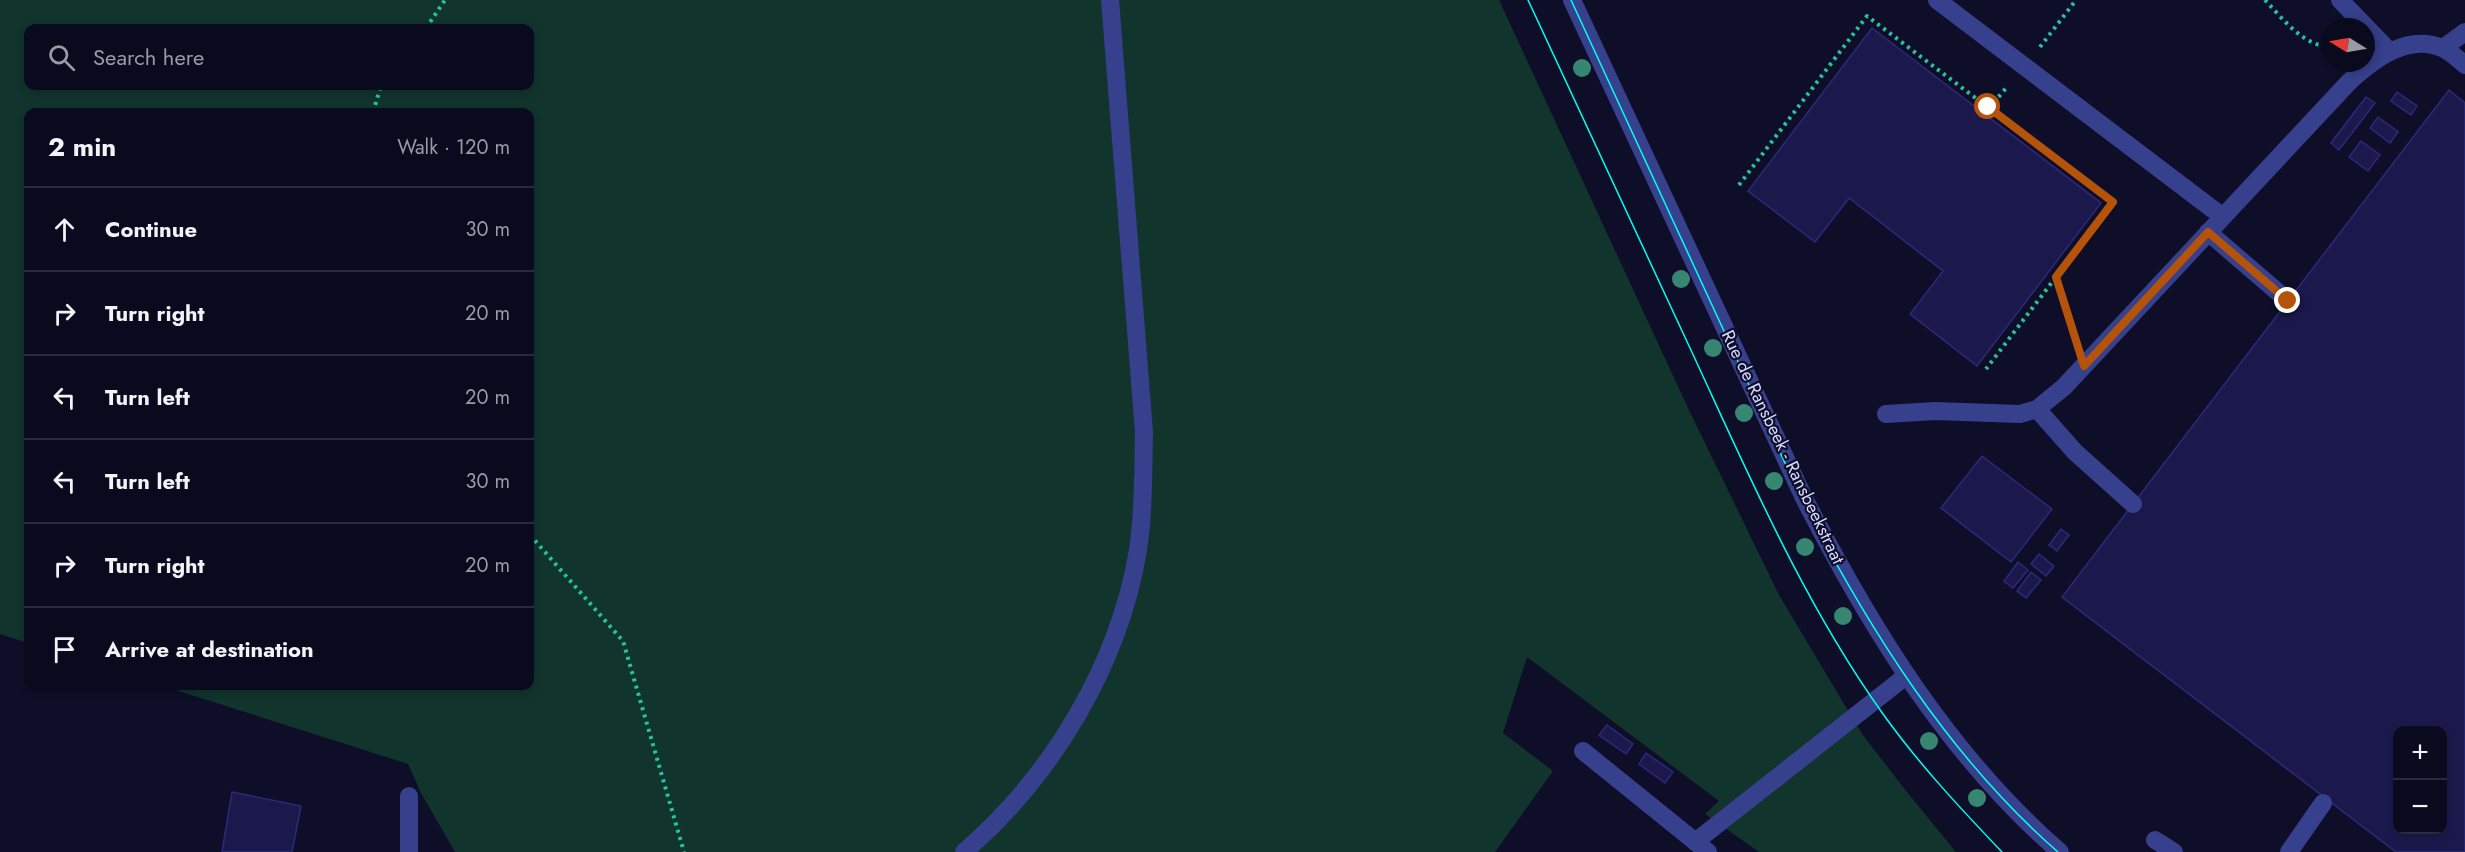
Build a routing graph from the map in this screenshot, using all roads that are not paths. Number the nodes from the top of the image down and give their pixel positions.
1 (1110, 0) edge
2 (1572, 0) edge
3 (1937, 0) edge
4 (2340, 0) edge
5 (2357, 18) edge
6 (2465, 32) edge
7 (2375, 36) edge
8 (2443, 48) junction
9 (2390, 52) junction
10 (2465, 65) edge
11 (2223, 217) junction
12 (2208, 232) junction
13 (2288, 301) dead end
14 (2037, 409) junction
15 (1886, 414) dead end
16 (2133, 504) dead end
17 (1906, 676) junction
18 (1583, 751) dead end
19 (409, 796) dead end
20 (2323, 803) dead end
21 (2155, 840) dead end
22 (1702, 847) edge
23 (409, 852) edge
24 (964, 852) edge
25 (2060, 852) edge
26 (2174, 852) edge
27 (2289, 852) edge

1 - 24 street
2 - 17 street, Rue de Ransbeek - Ransbeekstraat
3 - 11 street
4 - 5 street
6 - 8 street
7 - 9 street
8 - 9 street
8 - 10 street
9 - 11 street
11 - 12 street
12 - 13 street
12 - 14 street
14 - 15 street
14 - 16 street
17 - 22 street
17 - 25 street, Rue de Ransbeek - Ransbeekstraat
18 - 22 street
19 - 23 street
20 - 27 street
21 - 26 street

